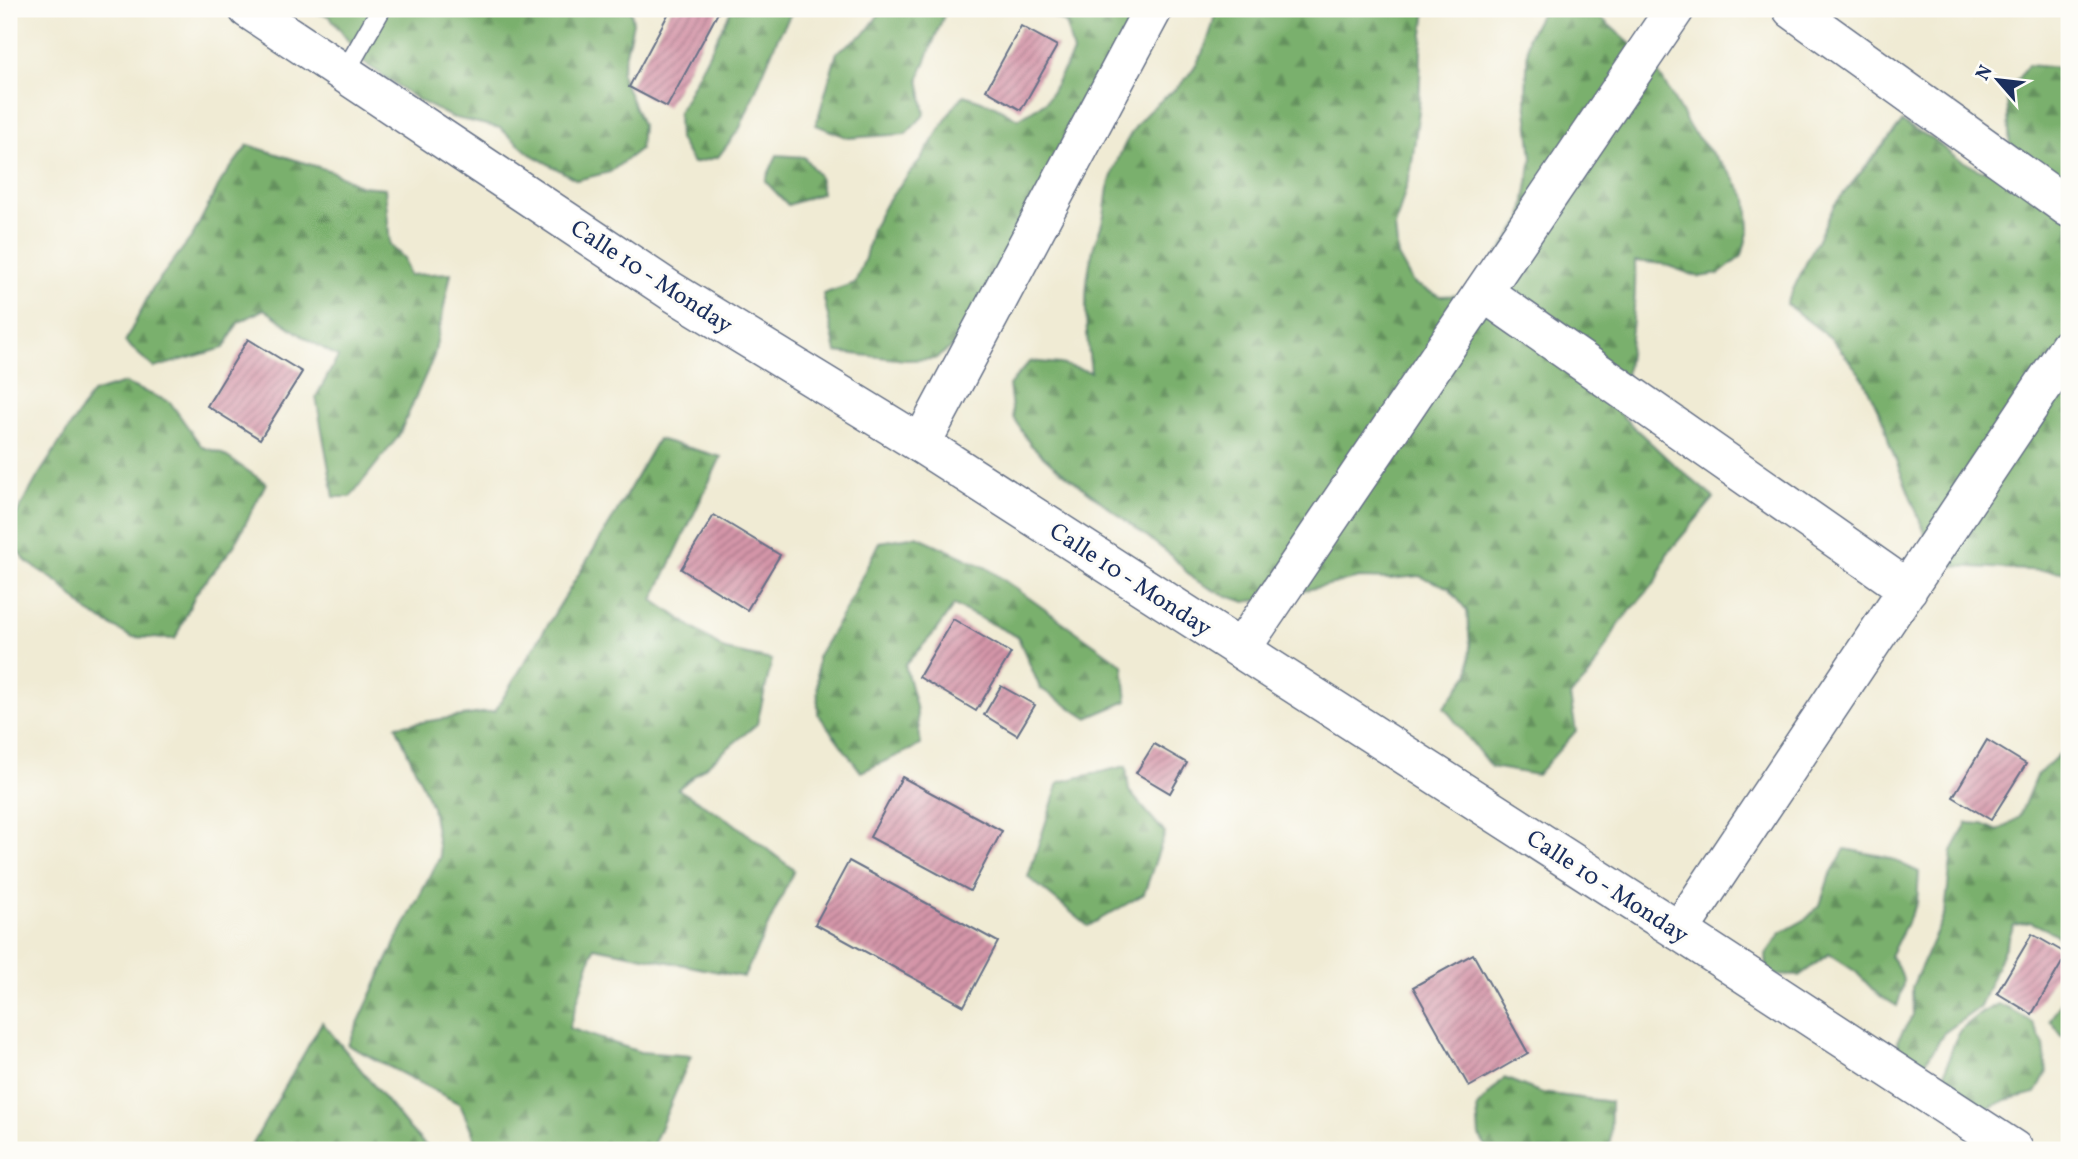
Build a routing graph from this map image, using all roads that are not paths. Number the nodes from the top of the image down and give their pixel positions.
1 (248, 9) edge
2 (381, 9) edge
3 (1153, 9) edge
4 (1675, 9) edge
5 (1792, 9) edge
6 (345, 72) junction
7 (2069, 208) edge
8 (1483, 292) junction
9 (2069, 347) edge
10 (921, 444) junction
11 (1908, 589) junction
12 (1241, 649) junction
13 (1679, 931) junction
14 (2014, 1150) edge

1 - 6 street, Calle 10 - Monday
2 - 6 lane
3 - 10 street
4 - 8 street
5 - 7 street
6 - 10 street, Calle 10 - Monday
8 - 11 street
8 - 12 street
9 - 11 street
10 - 12 street, Calle 10 - Monday
11 - 13 street
12 - 13 street, Calle 10 - Monday
13 - 14 street, Calle 10 - Monday

